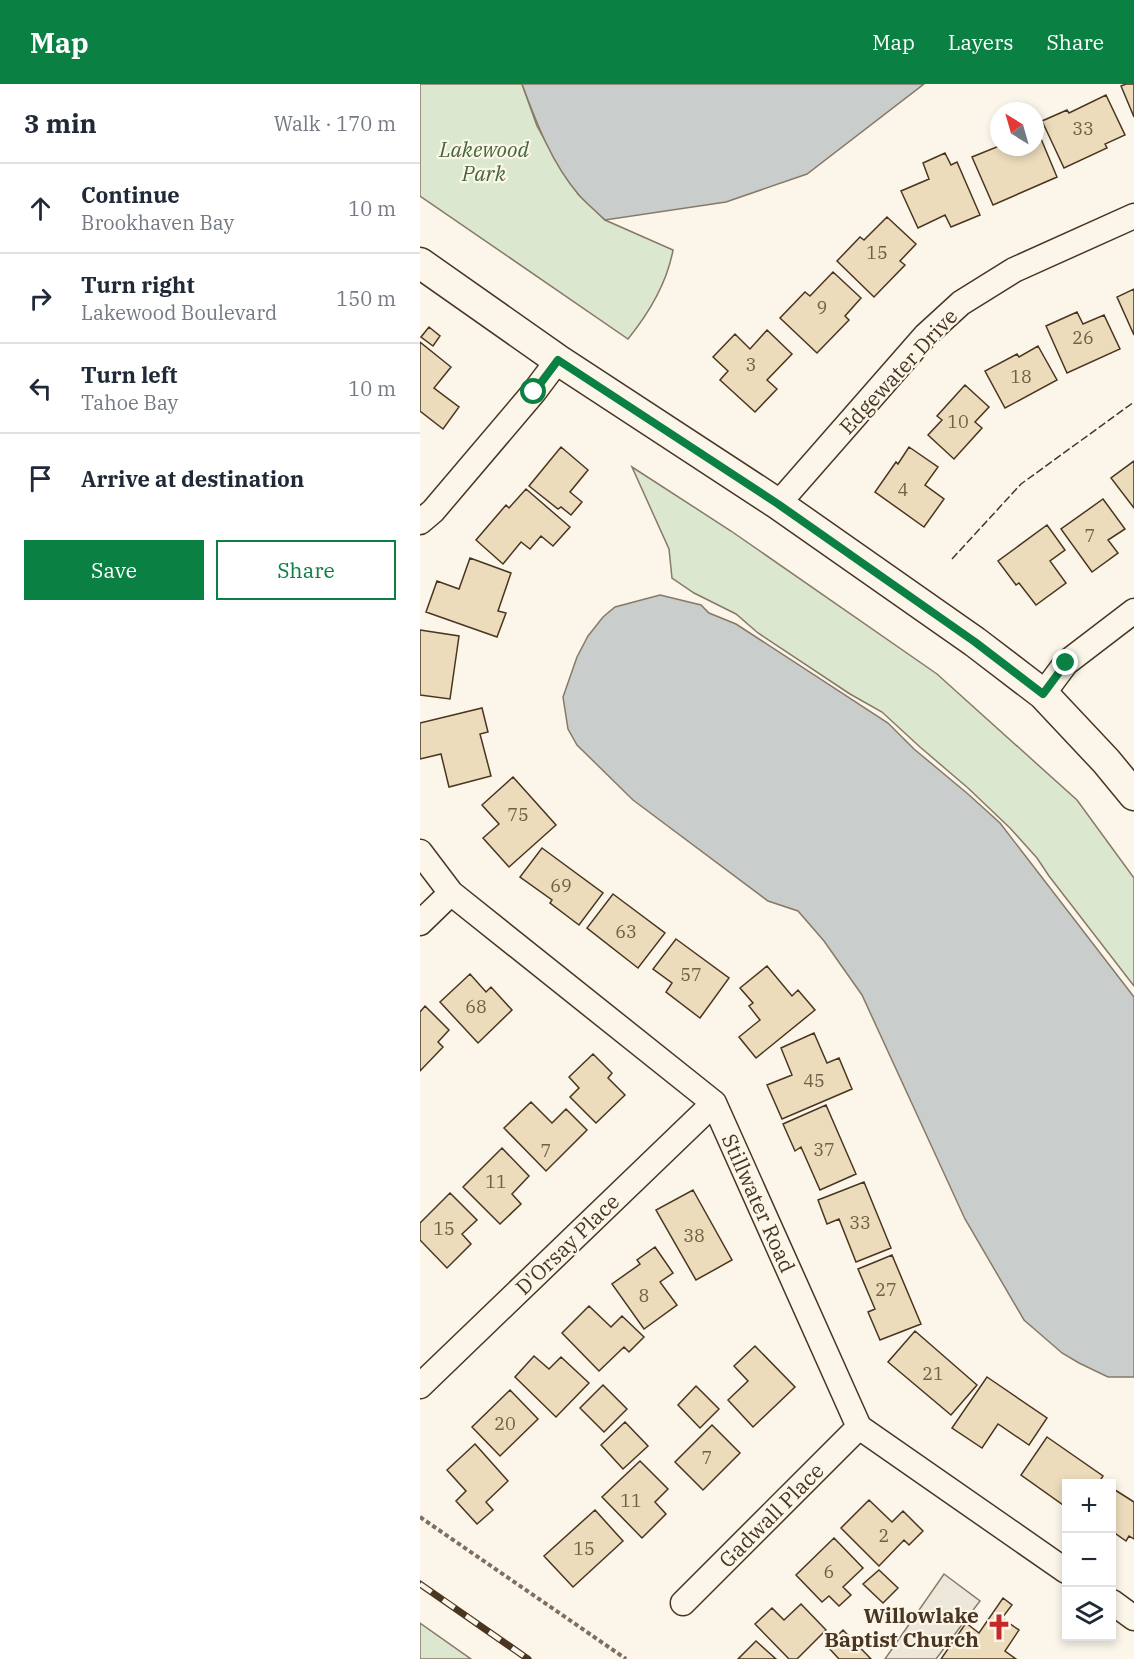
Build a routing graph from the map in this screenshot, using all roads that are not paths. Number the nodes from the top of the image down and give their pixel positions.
1 (1134, 216) edge
2 (420, 263) edge
3 (558, 360) junction
4 (778, 504) junction
5 (420, 522) edge
6 (1134, 611) edge
7 (1043, 694) junction
8 (1134, 795) edge
9 (420, 852) edge
10 (451, 893) junction
11 (420, 923) edge
12 (714, 1103) junction
13 (420, 1386) edge
14 (859, 1427) junction
15 (1062, 1568) edge
16 (682, 1603) dead end
17 (1116, 1605) edge
18 (1134, 1618) edge

1 - 4 street, Edgewater Drive
2 - 3 street
3 - 4 street
3 - 5 street
4 - 7 street
6 - 7 street
7 - 8 street
9 - 10 street, Stillwater Road
10 - 11 street
10 - 12 street, Stillwater Road
12 - 13 street, D'Orsay Place
12 - 14 street, Stillwater Road
14 - 15 street
14 - 16 street, Gadwall Place
17 - 18 street

